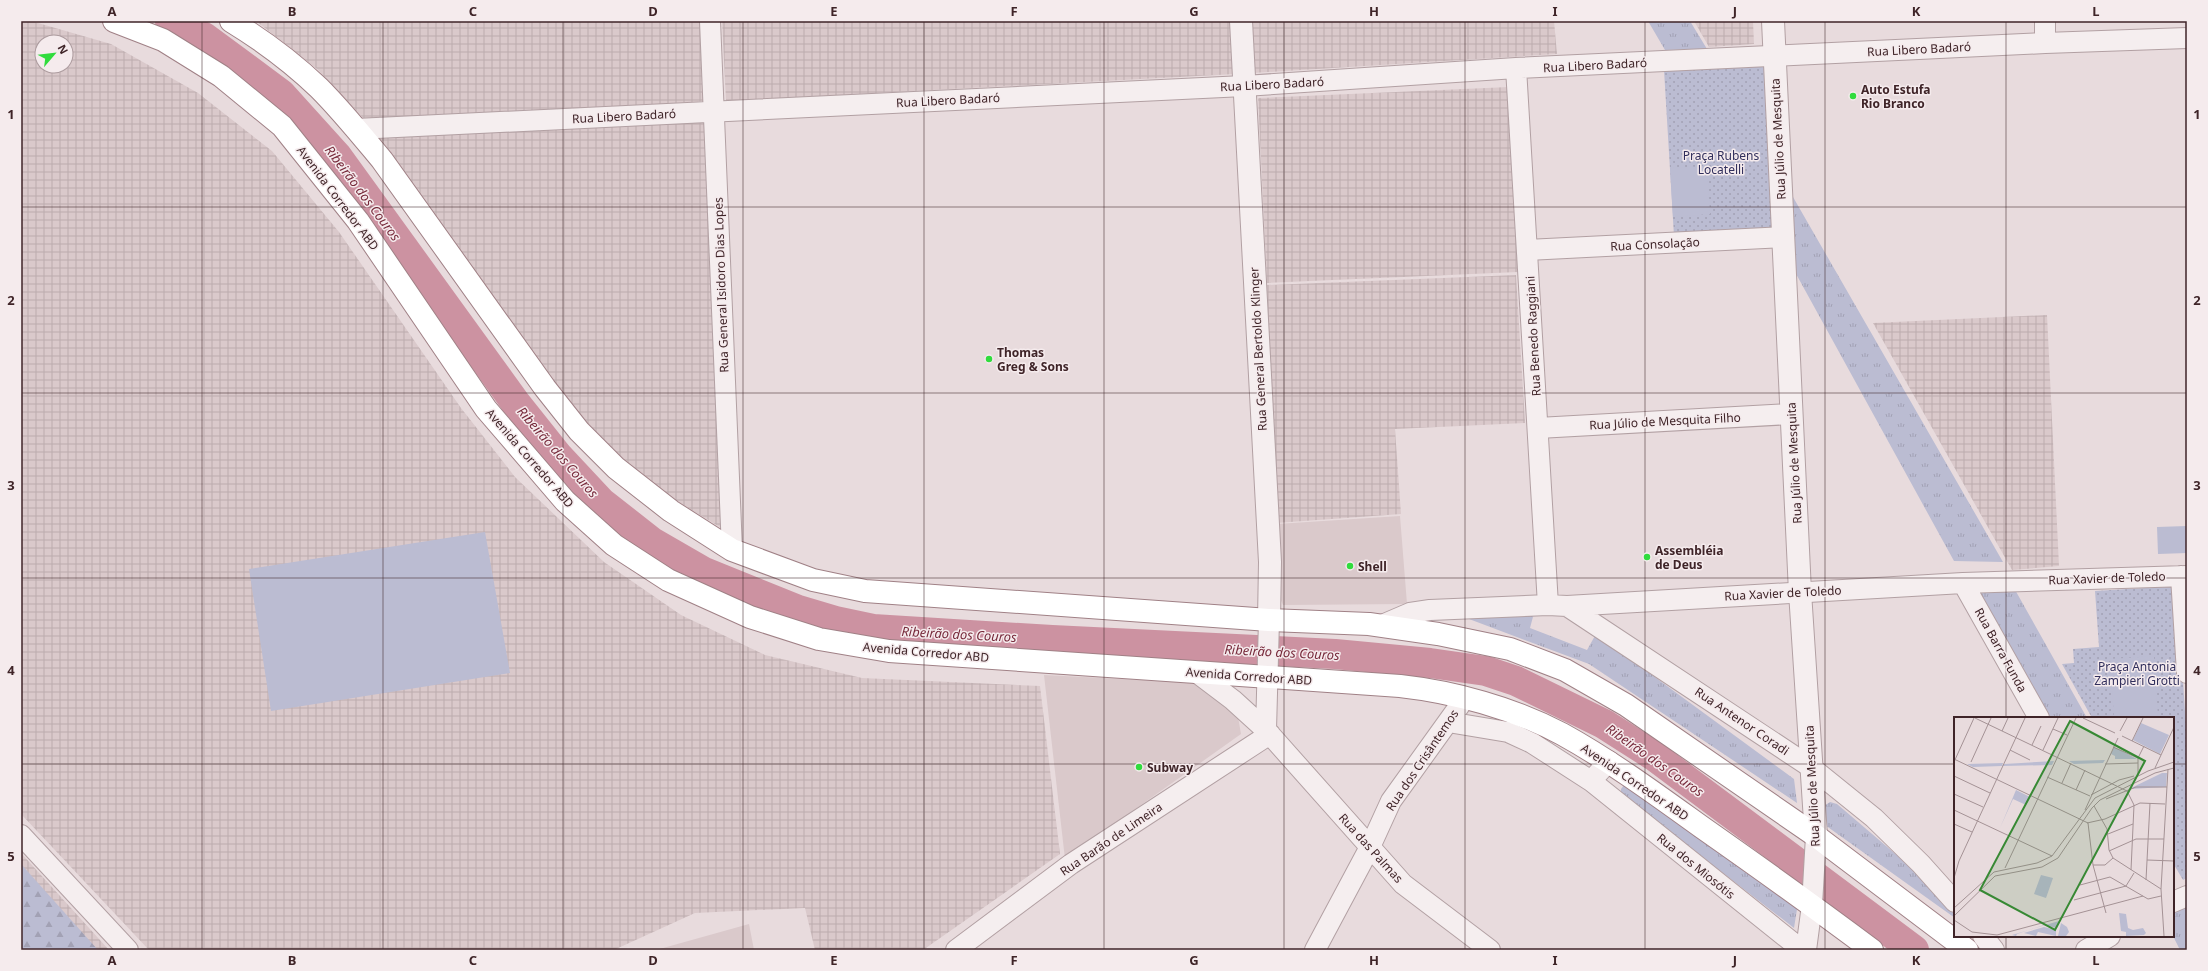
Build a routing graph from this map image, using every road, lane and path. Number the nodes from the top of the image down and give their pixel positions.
1 (114, 21) edge
2 (231, 21) edge
3 (710, 21) edge
4 (1241, 21) edge
5 (1773, 21) edge
6 (2045, 21) edge
7 (2187, 38) edge
8 (2045, 43) junction
9 (1775, 56) junction
10 (1516, 68) junction
11 (1244, 86) junction
12 (714, 111) junction
13 (356, 129) junction
14 (1783, 237) junction
15 (1527, 250) junction
16 (1791, 414) junction
17 (1538, 428) junction
18 (732, 550) junction
19 (2184, 576) edge
20 (1963, 583) junction
21 (1800, 592) junction
22 (1558, 605) junction
23 (1269, 625) junction
24 (1382, 625) junction
25 (1268, 671) junction
26 (1196, 672) junction
27 (2187, 673) edge
28 (1465, 698) junction
29 (2038, 717) edge
30 (1448, 722) junction
31 (1268, 732) junction
32 (1608, 761) junction
33 (1812, 768) junction
34 (1591, 781) junction
35 (21, 835) edge
36 (1816, 843) junction
37 (1370, 847) junction
38 (1813, 896) junction
39 (2187, 896) edge
40 (1954, 901) edge
41 (2174, 902) edge
42 (1984, 937) edge
43 (2108, 937) edge
44 (128, 950) edge
45 (956, 950) edge
46 (1314, 950) edge
47 (1490, 950) edge
48 (1802, 950) edge
49 (1806, 950) edge
50 (1872, 950) edge
51 (1967, 950) edge
52 (1994, 950) edge
53 (2086, 950) edge

1 - 26 highway, Avenida Corredor ABD
2 - 13 highway
3 - 12 street, Rua General Isidoro Dias Lopes
4 - 11 street, Rua General Bertoldo Klinger
5 - 9 street, Rua Júlio de Mesquita
6 - 8 street
7 - 8 street, Rua Libero Badaró
8 - 9 street, Rua Libero Badaró
9 - 10 street, Rua Libero Badaró
9 - 14 street, Rua Júlio de Mesquita
10 - 11 street, Rua Libero Badaró
10 - 15 street, Rua Benedo Raggiani
11 - 12 street, Rua Libero Badaró
11 - 23 street, Rua General Bertoldo Klinger
12 - 13 street, Rua Libero Badaró
12 - 18 street, Rua General Isidoro Dias Lopes
13 - 18 highway
14 - 15 street, Rua Consolação
14 - 16 street, Rua Júlio de Mesquita
15 - 17 street, Rua Benedo Raggiani
16 - 17 street, Rua Júlio de Mesquita Filho
16 - 21 street, Rua Júlio de Mesquita
17 - 22 street, Rua Benedo Raggiani
18 - 23 highway
19 - 20 street, Rua Xavier de Toledo
19 - 27 street
20 - 21 street, Rua Xavier de Toledo
20 - 29 street, Rua Barra Funda
21 - 22 street, Rua Xavier de Toledo
21 - 33 street, Rua Júlio de Mesquita
22 - 24 street, Rua Xavier de Toledo
22 - 33 street, Rua Antenor Coradi
23 - 24 highway
23 - 25 street, Rua General Bertoldo Klinger
24 - 36 highway
25 - 26 highway, Avenida Corredor ABD
25 - 28 highway, Avenida Corredor ABD
25 - 31 street
26 - 31 street, Rua das Palmas
28 - 30 street, Rua dos Crisântemos
28 - 32 highway, Avenida Corredor ABD
30 - 34 street, Rua dos Miosótis
30 - 37 street, Rua dos Crisântemos
31 - 37 street, Rua das Palmas
31 - 45 street, Rua Barão de Limeira
32 - 34 street
32 - 38 highway, Avenida Corredor ABD
33 - 36 street, Rua Júlio de Mesquita
33 - 40 street, Rua Antenor Coradi
34 - 48 street, Rua dos Miosótis
35 - 44 street
36 - 38 street, Rua Júlio de Mesquita
36 - 51 highway
37 - 46 street, Rua dos Crisântemos
37 - 47 street, Rua das Palmas
38 - 49 street, Rua Júlio de Mesquita
38 - 50 highway, Avenida Corredor ABD
39 - 41 street
42 - 52 street
43 - 53 street

